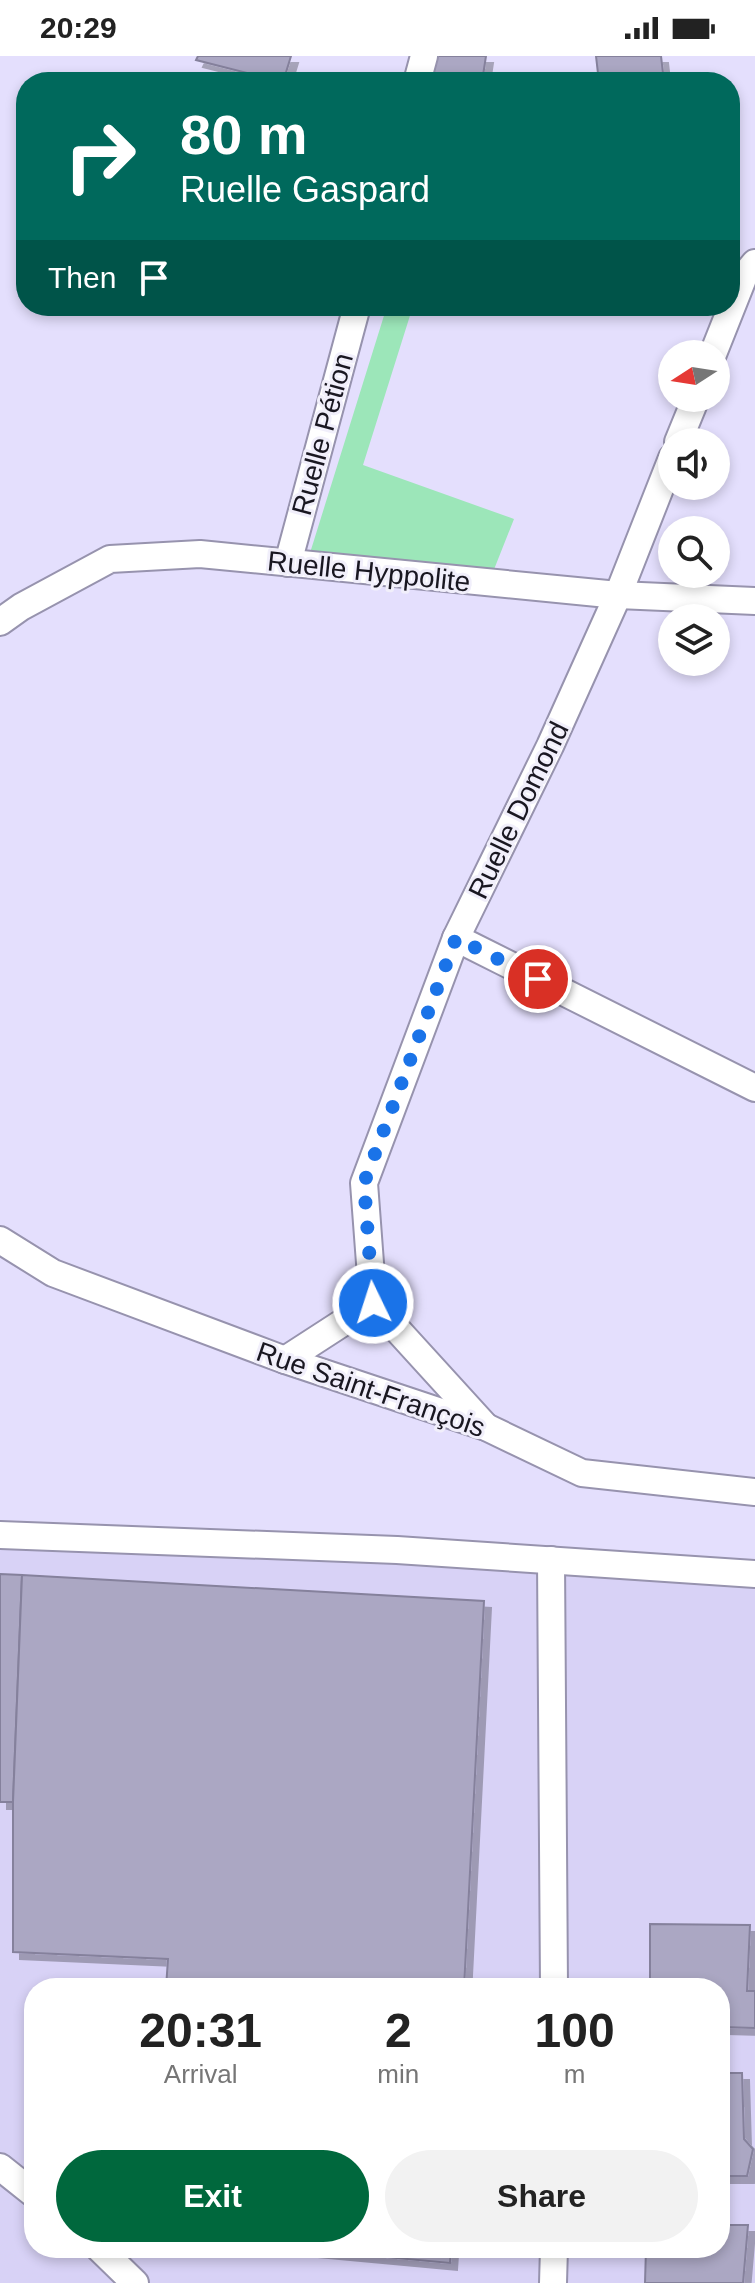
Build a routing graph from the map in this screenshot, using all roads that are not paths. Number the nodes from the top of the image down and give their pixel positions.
1 (755, 263) edge
2 (740, 286) edge
3 (354, 316) edge
4 (728, 316) edge
5 (719, 340) edge
6 (658, 494) edge
7 (288, 563) junction
8 (618, 595) junction
9 (755, 601) edge
10 (0, 622) edge
11 (456, 938) junction
12 (755, 1088) edge
13 (0, 1240) edge
14 (373, 1303) junction
15 (285, 1360) junction
16 (486, 1427) junction
17 (755, 1492) edge
18 (0, 1535) edge
19 (551, 1560) junction
20 (755, 1574) edge
21 (554, 1978) edge
22 (0, 2167) edge
23 (24, 2186) edge
24 (109, 2258) edge
25 (554, 2258) edge
26 (135, 2283) edge
27 (553, 2283) edge

1 - 2 street
3 - 7 street, Ruelle Pétion
4 - 5 street
6 - 8 street, Ruelle Domond
7 - 8 street, Ruelle Hyppolite
7 - 10 street, Ruelle Hyppolite
8 - 9 street, Ruelle Hyppolite
8 - 11 street, Ruelle Domond
11 - 12 street
11 - 14 street, Ruelle Domond
13 - 15 street, Rue Saint-François
14 - 15 street
14 - 16 street
15 - 16 street, Rue Saint-François
16 - 17 street, Rue Saint-François
18 - 19 street
19 - 20 street
19 - 21 street
22 - 23 street
24 - 26 street
25 - 27 street

